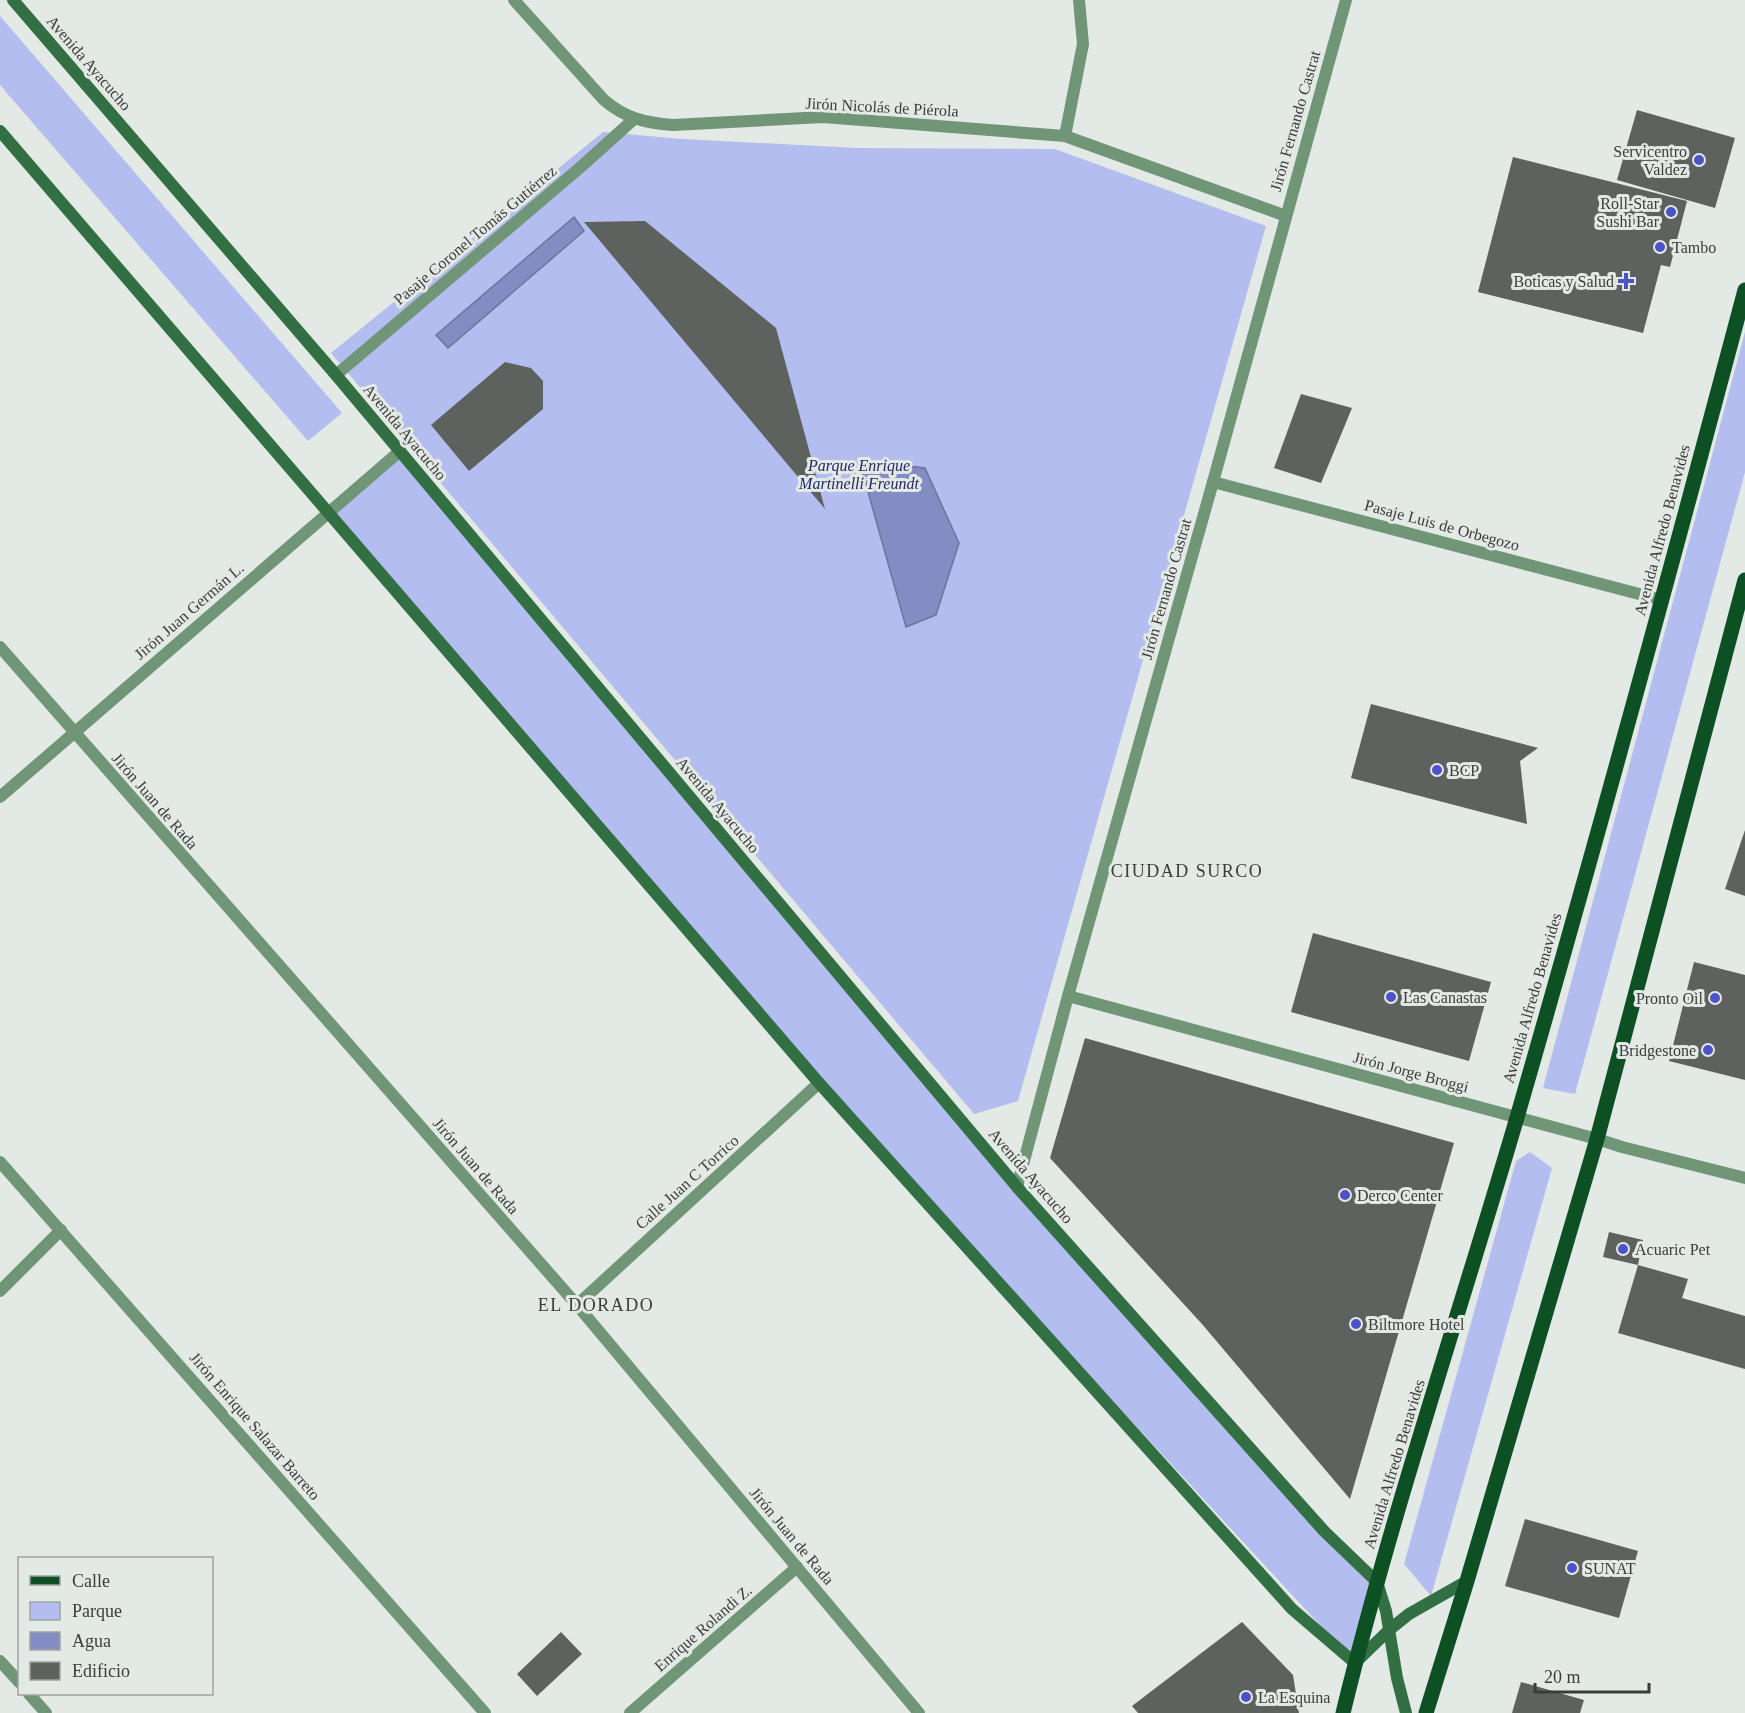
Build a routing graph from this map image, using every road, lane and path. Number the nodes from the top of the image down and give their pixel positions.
1 (13, 0) edge
2 (514, 0) edge
3 (1079, 0) edge
4 (1346, 0) edge
5 (634, 119) junction
6 (0, 131) edge
7 (1065, 136) junction
8 (1286, 216) junction
9 (1744, 298) edge
10 (336, 375) junction
11 (400, 451) junction
12 (1213, 482) junction
13 (327, 512) junction
14 (1745, 580) edge
15 (1662, 600) junction
16 (1740, 620) edge
17 (0, 647) edge
18 (74, 733) junction
19 (0, 797) edge
20 (1068, 996) junction
21 (819, 1083) junction
22 (1517, 1117) junction
23 (1597, 1139) junction
24 (0, 1162) edge
25 (1745, 1178) edge
26 (1017, 1187) junction
27 (61, 1230) junction
28 (0, 1291) edge
29 (577, 1305) junction
30 (797, 1568) junction
31 (1467, 1581) junction
32 (1377, 1582) junction
33 (1389, 1630) junction
34 (0, 1661) edge
35 (1355, 1663) junction
36 (18, 1681) edge
37 (30, 1695) edge
38 (46, 1713) edge
39 (485, 1713) edge
40 (630, 1713) edge
41 (919, 1713) edge
42 (1343, 1713) edge
43 (1406, 1713) edge
44 (1426, 1713) edge

1 - 10 main road, Avenida Ayacucho
2 - 5 street, Jirón Nicolás de Piérola
3 - 7 street
4 - 8 street, Jirón Fernando Castrat
5 - 7 street, Jirón Nicolás de Piérola
5 - 10 street, Pasaje Coronel Tomás Gutiérrez
6 - 13 main road
7 - 8 street, Jirón Nicolás de Piérola
8 - 12 street, Jirón Fernando Castrat
9 - 15 main road, Avenida Alfredo Benavides
10 - 11 main road, Avenida Ayacucho
11 - 13 street, Jirón Juan Germán L.
11 - 26 main road, Avenida Ayacucho
12 - 15 street, Pasaje Luis de Orbegozo
12 - 20 street, Jirón Fernando Castrat
13 - 18 street, Jirón Juan Germán L.
13 - 21 main road
14 - 16 main road
15 - 22 main road, Avenida Alfredo Benavides
16 - 23 main road
17 - 18 street, Jirón Juan de Rada
18 - 19 street, Jirón Juan Germán L.
18 - 29 street, Jirón Juan de Rada
20 - 22 street, Jirón Jorge Broggi
20 - 26 street, Jirón Fernando Castrat
21 - 29 street, Calle Juan C Torrico
21 - 35 main road
22 - 23 street, Jirón Jorge Broggi
22 - 32 main road, Avenida Alfredo Benavides
23 - 25 street, Jirón Jorge Broggi
23 - 31 main road
24 - 27 street, Jirón Enrique Salazar Barreto
26 - 32 main road, Avenida Ayacucho
27 - 28 street
27 - 39 street, Jirón Enrique Salazar Barreto
29 - 30 street, Jirón Juan de Rada
30 - 40 street, Enrique Rolandi Z.
30 - 41 street, Jirón Juan de Rada
31 - 33 main road
31 - 44 main road
32 - 33 main road, Avenida Ayacucho
32 - 35 main road, Avenida Alfredo Benavides
33 - 35 main road
33 - 43 main road, Avenida Ayacucho
34 - 36 street
35 - 42 main road, Avenida Alfredo Benavides
37 - 38 street

